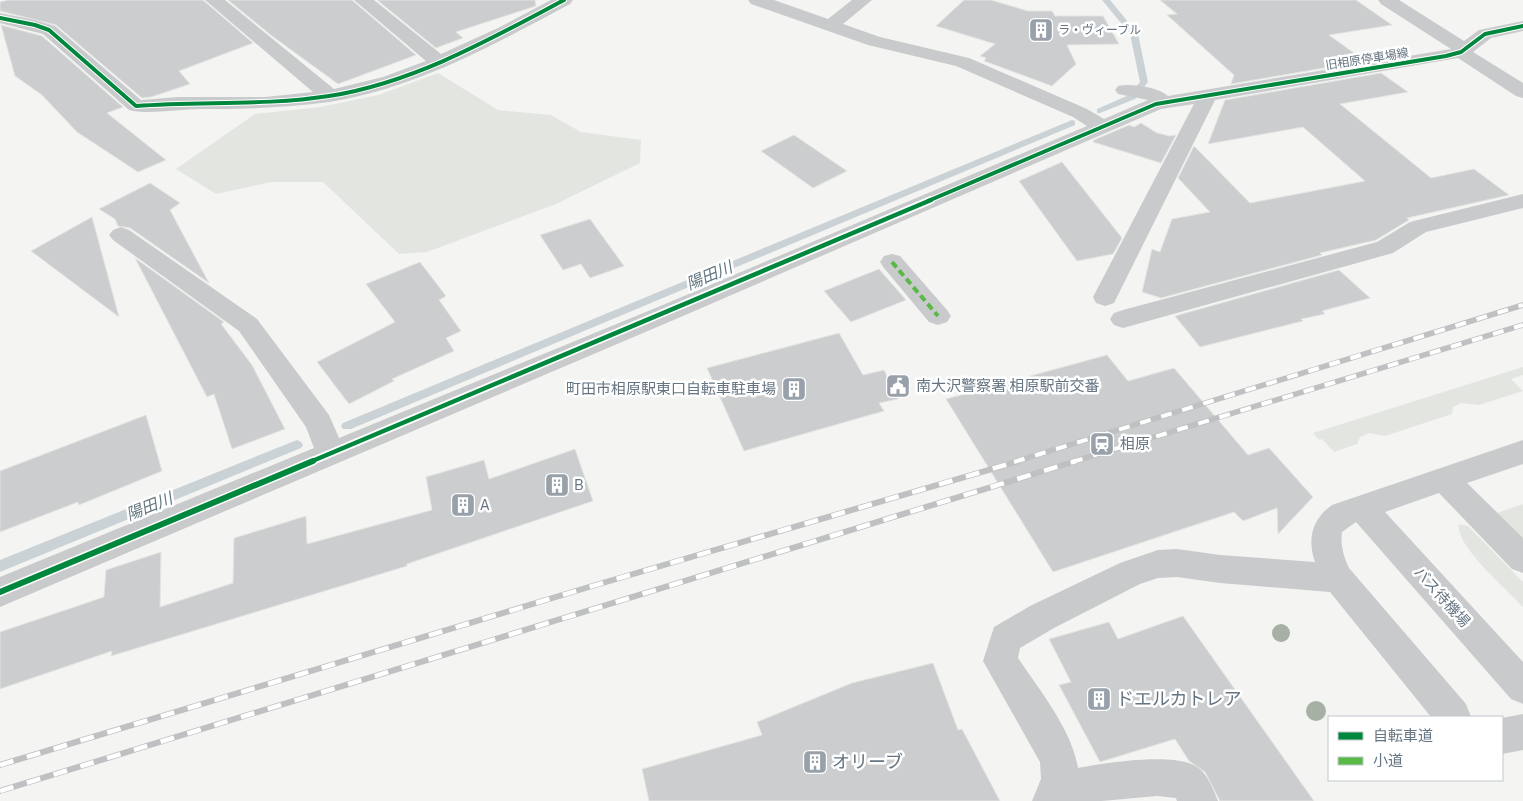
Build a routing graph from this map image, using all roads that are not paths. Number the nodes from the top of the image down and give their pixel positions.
1 (214, 0) edge
2 (363, 0) edge
3 (564, 0) edge
4 (757, 0) edge
5 (863, 0) edge
6 (1387, 0) edge
7 (0, 18) edge
8 (830, 26) junction
9 (1523, 26) edge
10 (1463, 50) junction
11 (439, 62) junction
12 (1126, 90) dead end
13 (1523, 92) edge
14 (1208, 95) junction
15 (330, 96) junction
16 (1156, 99) junction
17 (1103, 127) junction
18 (1523, 201) edge
19 (121, 235) dead end
20 (892, 262) dead end
21 (1105, 297) dead end
22 (938, 316) dead end
23 (1123, 319) dead end
24 (1523, 452) edge
25 (330, 453) junction
26 (1444, 479) junction
27 (1361, 507) junction
28 (1523, 558) edge
29 (1338, 578) junction
30 (0, 592) edge
31 (1523, 687) edge
32 (1452, 716) edge
33 (1523, 732) edge
34 (1503, 736) edge
35 (1054, 795) edge
36 (1199, 801) edge

1 - 15 street
2 - 11 street
3 - 11 street
4 - 8 street
5 - 8 street
6 - 10 street
7 - 15 street
8 - 17 street
9 - 10 street, 旧相原停車場線
10 - 13 street
10 - 14 street, 旧相原停車場線
11 - 15 street
12 - 16 street
14 - 16 street, 旧相原停車場線
14 - 21 street
16 - 17 street
17 - 25 street
18 - 23 street
19 - 25 street
20 - 22 street
24 - 26 street
25 - 30 street
26 - 27 street
26 - 28 street
27 - 29 street
27 - 31 street, バス待機場
29 - 32 street
29 - 35 street
33 - 34 street
35 - 36 street

